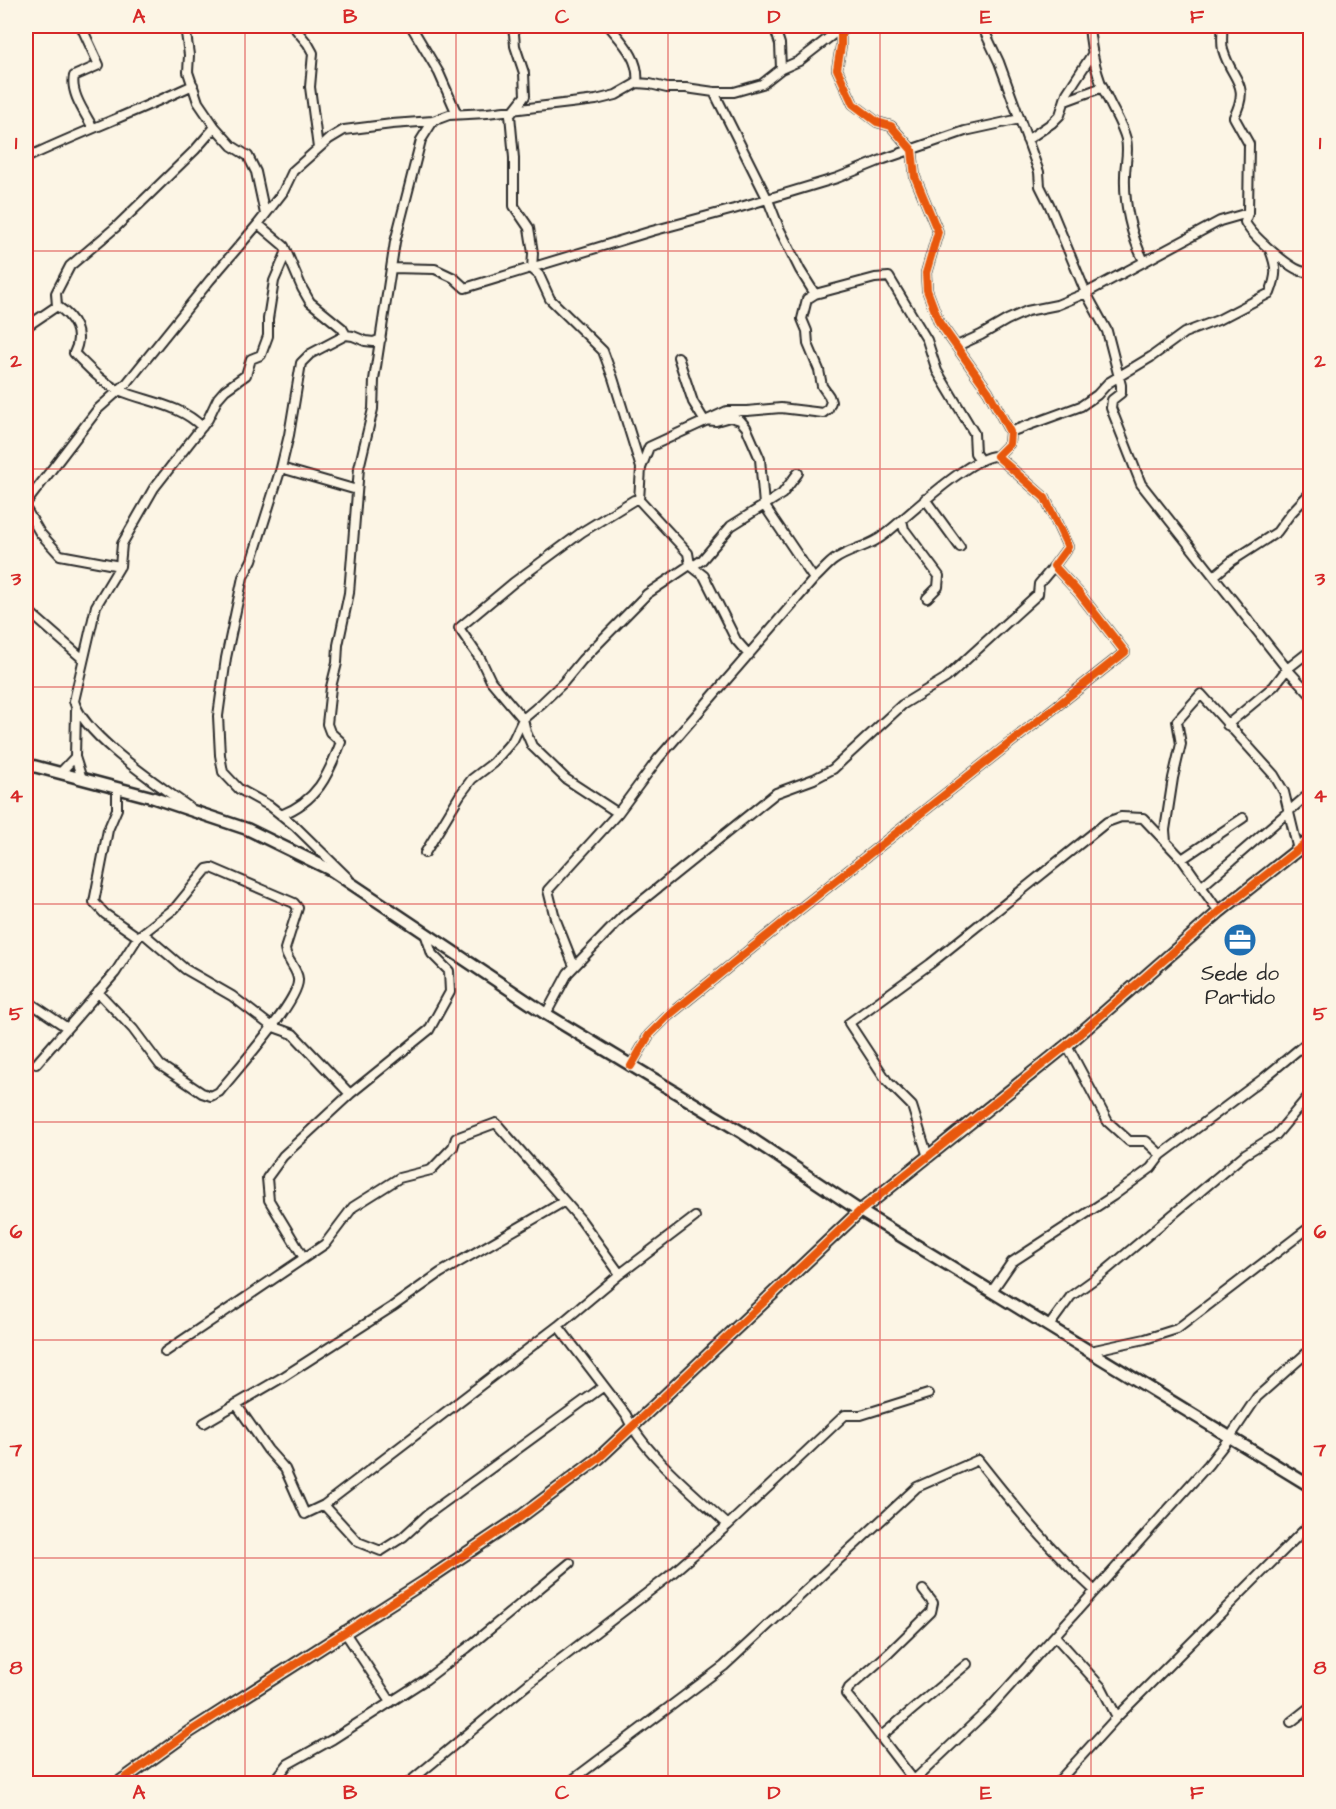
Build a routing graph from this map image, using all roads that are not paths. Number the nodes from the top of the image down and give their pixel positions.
1 (81, 26) edge
2 (185, 26) edge
3 (293, 26) edge
4 (411, 26) edge
5 (511, 26) edge
6 (609, 26) edge
7 (774, 26) edge
8 (982, 26) edge
9 (1089, 26) edge
10 (1222, 26) edge
11 (840, 27) edge
12 (1094, 53) junction
13 (782, 69) junction
14 (637, 83) junction
15 (193, 86) junction
16 (1103, 87) junction
17 (714, 92) junction
18 (1065, 101) junction
19 (516, 109) junction
20 (457, 114) junction
21 (1020, 119) junction
22 (433, 121) junction
23 (215, 127) junction
24 (93, 128) junction
25 (1027, 140) junction
26 (318, 148) junction
27 (912, 150) junction
28 (26, 158) edge
29 (768, 200) junction
30 (1248, 213) junction
31 (265, 214) junction
32 (258, 224) junction
33 (1270, 250) junction
34 (286, 253) junction
35 (1143, 261) junction
36 (391, 268) junction
37 (532, 269) junction
38 (1311, 272) edge
39 (1086, 293) junction
40 (815, 294) junction
41 (57, 306) junction
42 (26, 327) edge
43 (345, 335) junction
44 (381, 339) junction
45 (957, 346) junction
46 (678, 357) dead end
47 (1119, 375) junction
48 (119, 391) junction
49 (704, 420) junction
50 (202, 427) junction
51 (1010, 432) junction
52 (997, 456) junction
53 (980, 460) junction
54 (281, 468) junction
55 (641, 468) junction
56 (798, 473) dead end
57 (357, 490) junction
58 (1311, 494) edge
59 (925, 499) junction
60 (639, 500) junction
61 (26, 503) edge
62 (764, 505) junction
63 (26, 509) edge
64 (902, 520) junction
65 (960, 547) dead end
66 (690, 565) junction
67 (120, 566) junction
68 (1054, 566) junction
69 (1214, 576) junction
70 (814, 579) junction
71 (927, 598) dead end
72 (26, 609) edge
73 (1311, 651) edge
74 (749, 656) junction
75 (83, 659) junction
76 (1287, 669) junction
77 (1311, 694) edge
78 (76, 710) junction
79 (523, 718) junction
80 (1227, 725) junction
81 (75, 757) junction
82 (26, 764) edge
83 (60, 773) junction
84 (82, 779) junction
85 (117, 788) junction
86 (1311, 793) edge
87 (195, 812) junction
88 (1289, 812) junction
89 (618, 813) junction
90 (281, 815) junction
91 (1243, 818) dead end
92 (1311, 840) edge
93 (1166, 842) junction
94 (1298, 850) junction
95 (425, 853) dead end
96 (1182, 859) junction
97 (354, 886) junction
98 (1201, 886) junction
99 (1219, 912) junction
100 (425, 933) junction
101 (141, 935) junction
102 (574, 966) junction
103 (98, 992) junction
104 (26, 1000) edge
105 (546, 1014) junction
106 (271, 1026) junction
107 (66, 1027) junction
108 (1311, 1040) edge
109 (1068, 1045) junction
110 (36, 1064) dead end
111 (631, 1066) junction
112 (350, 1094) junction
113 (1311, 1094) edge
114 (1161, 1155) junction
115 (928, 1157) junction
116 (563, 1202) junction
117 (860, 1211) junction
118 (695, 1217) dead end
119 (1311, 1227) edge
120 (304, 1258) junction
121 (621, 1274) junction
122 (992, 1291) junction
123 (558, 1326) junction
124 (1050, 1326) junction
125 (1311, 1350) edge
126 (1090, 1351) junction
127 (165, 1352) dead end
128 (604, 1386) junction
129 (928, 1394) dead end
130 (236, 1404) junction
131 (204, 1423) dead end
132 (632, 1428) junction
133 (1230, 1437) junction
134 (1311, 1486) edge
135 (324, 1505) junction
136 (1311, 1524) edge
137 (728, 1526) junction
138 (570, 1563) dead end
139 (922, 1590) dead end
140 (1095, 1591) junction
141 (344, 1631) junction
142 (1055, 1636) junction
143 (967, 1664) dead end
144 (391, 1702) junction
145 (1311, 1707) edge
146 (1117, 1717) junction
147 (1291, 1722) dead end
148 (880, 1737) junction
149 (914, 1782) edge
150 (117, 1784) edge
151 (272, 1784) edge
152 (407, 1784) edge
153 (567, 1784) edge
154 (1056, 1784) edge

1 - 24 street
2 - 15 street
3 - 26 street
4 - 20 street
5 - 19 street
6 - 14 street
7 - 13 street
8 - 21 street
9 - 12 street
10 - 30 street
11 - 13 street
11 - 27 street
12 - 16 street
12 - 18 street
13 - 17 street
14 - 17 street
14 - 19 street
15 - 23 street
15 - 24 street
16 - 18 street
16 - 35 street
17 - 29 street
18 - 25 street
19 - 20 street
19 - 37 street
20 - 22 street
21 - 25 street
21 - 27 street
22 - 26 street
22 - 36 street
23 - 31 street
23 - 41 street
24 - 28 street
25 - 39 street
26 - 31 street
27 - 29 street
27 - 45 street
29 - 37 street
29 - 40 street
30 - 33 street
30 - 35 street
31 - 32 street
32 - 34 street
32 - 48 street
33 - 38 street
33 - 47 street
34 - 43 street
34 - 50 street
35 - 39 street
36 - 37 street
36 - 44 street
37 - 55 street
39 - 45 street
39 - 47 street
40 - 49 street
40 - 53 street
41 - 42 street
41 - 48 street
43 - 44 street
43 - 54 street
44 - 57 street
45 - 51 street
46 - 49 street
47 - 51 street
47 - 69 street
48 - 50 street
48 - 61 street
49 - 55 street
49 - 62 street
50 - 67 street
51 - 52 street
52 - 53 street
52 - 68 street
53 - 59 street
54 - 57 street
54 - 90 street
55 - 60 street
56 - 62 street
57 - 90 street
58 - 69 street
59 - 64 street
59 - 65 street
60 - 66 street
60 - 79 street
62 - 66 street
62 - 70 street
63 - 67 street
64 - 70 street
64 - 71 street
66 - 74 street
66 - 79 street
67 - 75 street
68 - 102 street
68 - 111 street
69 - 76 street
70 - 74 street
72 - 75 street
73 - 76 street
74 - 89 street
75 - 78 street
76 - 77 street
76 - 80 street
78 - 81 street
78 - 87 street
79 - 89 street
79 - 95 street
80 - 88 street
80 - 93 street
81 - 83 street
81 - 84 street
82 - 83 street
83 - 84 street
84 - 85 street
85 - 87 street
85 - 101 street
86 - 88 street
87 - 97 street
88 - 94 street
88 - 98 street
89 - 102 street
90 - 97 street
91 - 96 street
92 - 94 street
93 - 96 street
93 - 115 street
94 - 99 street
96 - 98 street
97 - 100 street
98 - 99 street
99 - 109 street
100 - 105 street
100 - 112 street
101 - 103 street
101 - 106 street
101 - 106 street
102 - 105 street
103 - 106 street
103 - 107 street
104 - 107 street
105 - 111 street
106 - 112 street
107 - 110 street
108 - 114 street
109 - 114 street
109 - 115 street
111 - 117 street
112 - 120 street
113 - 124 street
114 - 122 street
115 - 117 street
116 - 120 street
116 - 121 street
116 - 130 street
117 - 122 street
117 - 132 street
118 - 121 street
119 - 126 street
120 - 127 street
121 - 123 street
122 - 124 street
123 - 128 street
123 - 135 street
124 - 126 street
125 - 133 street
126 - 133 street
128 - 132 street
128 - 135 street
129 - 137 street
130 - 131 street
130 - 135 street
132 - 137 street
132 - 141 street
133 - 134 street
133 - 140 street
136 - 146 street
137 - 152 street
138 - 144 street
139 - 148 street
140 - 142 street
140 - 153 street
141 - 144 street
141 - 150 street
142 - 146 street
142 - 149 street
143 - 148 street
144 - 151 street
145 - 147 street
146 - 154 street
148 - 149 street

